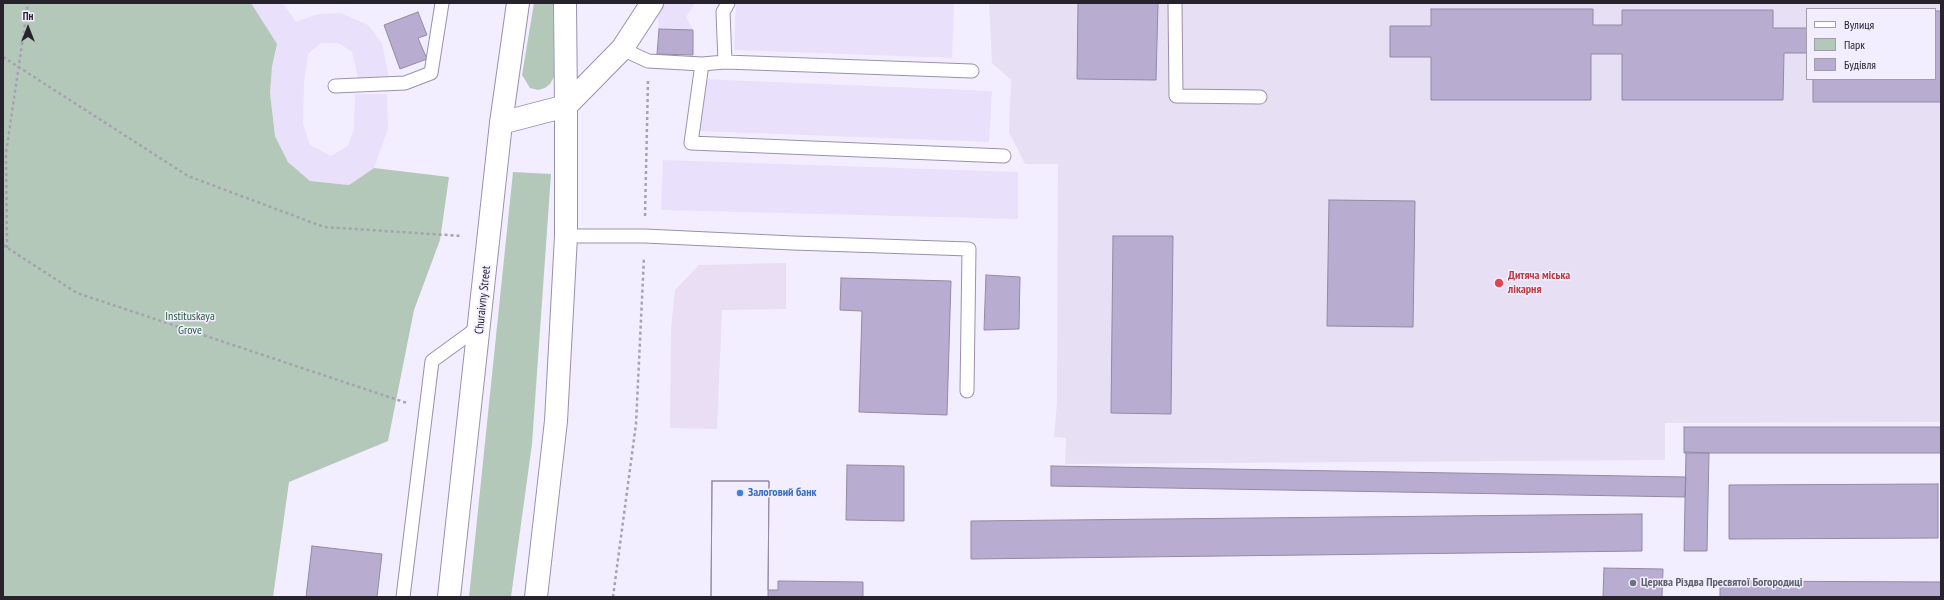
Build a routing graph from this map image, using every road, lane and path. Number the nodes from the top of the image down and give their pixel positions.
1 (28, 3) edge
2 (442, 3) edge
3 (518, 3) edge
4 (565, 3) edge
5 (652, 3) edge
6 (728, 3) edge
7 (1175, 3) edge
8 (622, 48) junction
9 (3, 57) edge
10 (648, 61) junction
11 (725, 62) junction
12 (702, 64) junction
13 (19, 67) junction
14 (972, 71) dead end
15 (335, 86) dead end
16 (1260, 97) dead end
17 (566, 106) junction
18 (501, 123) junction
19 (1004, 156) dead end
20 (566, 236) junction
21 (645, 236) junction
22 (489, 238) junction
23 (3, 245) edge
24 (7, 248) junction
25 (480, 326) junction
26 (967, 391) dead end
27 (426, 409) junction
28 (403, 597) edge
29 (449, 597) edge
30 (536, 597) edge
31 (613, 597) edge

1 - 13 path
2 - 15 lane
3 - 18 street, Churaivny Street
4 - 17 street
5 - 8 street
6 - 11 lane
7 - 16 lane
8 - 10 lane
8 - 17 street
9 - 13 path
10 - 12 lane
10 - 21 path
11 - 12 lane
11 - 14 lane
12 - 19 lane
13 - 22 path
13 - 24 path
17 - 18 street
17 - 20 street
18 - 22 street, Churaivny Street
20 - 21 lane
20 - 30 street
21 - 26 lane
21 - 31 path
22 - 25 street, Churaivny Street
23 - 24 path
24 - 27 path
25 - 27 lane
25 - 29 street, Churaivny Street
27 - 28 lane

